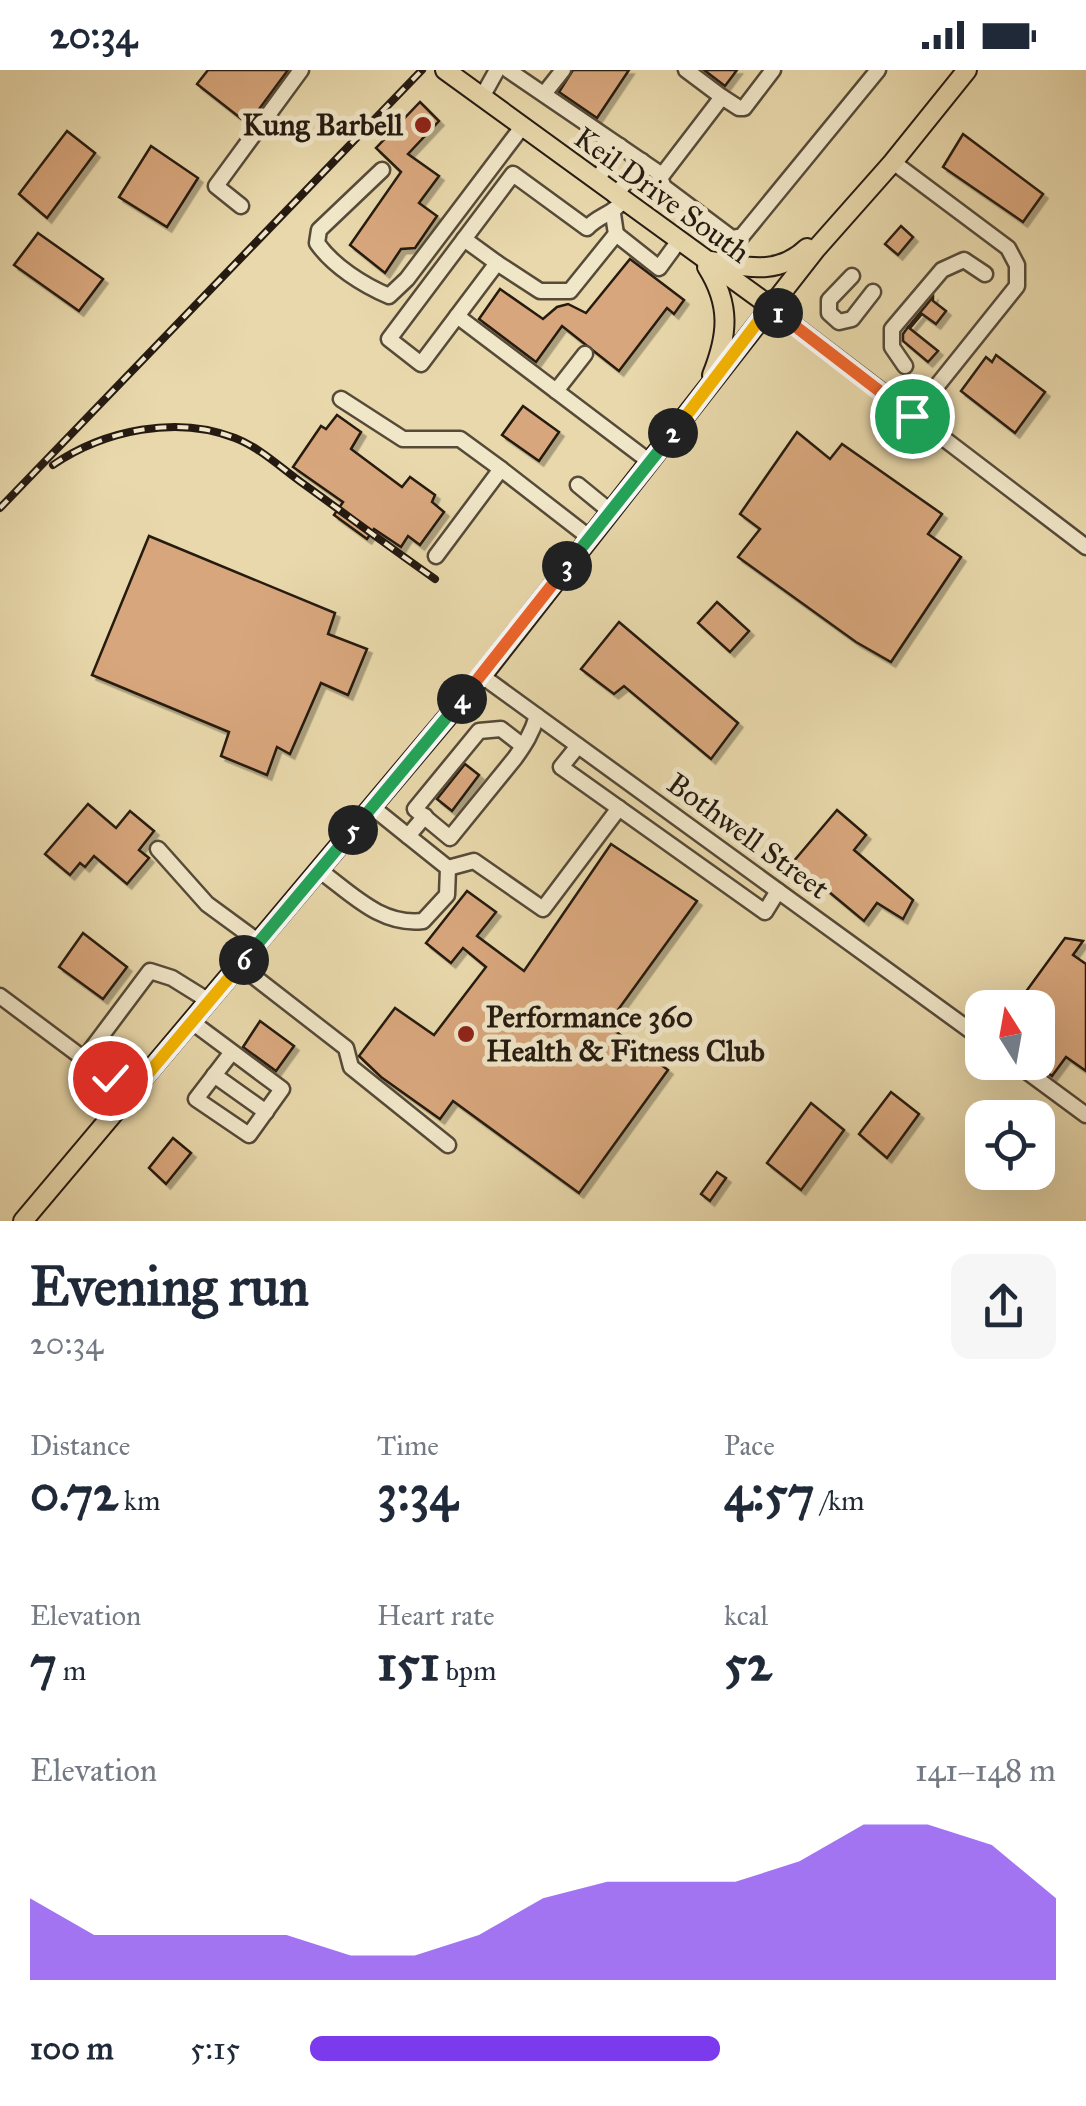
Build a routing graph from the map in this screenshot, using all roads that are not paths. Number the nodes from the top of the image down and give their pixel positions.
1 (301, 70) edge
2 (445, 70) edge
3 (497, 70) edge
4 (508, 70) edge
5 (563, 70) edge
6 (686, 70) edge
7 (773, 70) edge
8 (878, 70) edge
9 (967, 70) edge
10 (544, 94) junction
11 (482, 97) junction
12 (722, 97) junction
13 (522, 127) junction
14 (620, 146) junction
15 (642, 161) junction
16 (893, 162) junction
17 (382, 170) dead end
18 (662, 175) junction
19 (596, 182) junction
20 (617, 204) junction
21 (241, 206) dead end
22 (835, 225) junction
23 (616, 234) junction
24 (464, 239) junction
25 (678, 242) junction
26 (702, 260) junction
27 (497, 263) junction
28 (985, 274) dead end
29 (852, 276) dead end
30 (873, 292) dead end
31 (770, 306) junction
32 (457, 316) junction
33 (585, 354) dead end
34 (906, 366) dead end
35 (556, 391) junction
36 (705, 394) junction
37 (340, 399) dead end
38 (912, 416) junction
39 (650, 462) junction
40 (501, 469) junction
41 (578, 485) dead end
42 (611, 512) junction
43 (590, 538) junction
44 (1086, 546) edge
45 (436, 556) dead end
46 (482, 676) junction
47 (537, 716) junction
48 (524, 746) junction
49 (578, 746) junction
50 (372, 807) junction
51 (619, 808) junction
52 (420, 812) junction
53 (408, 836) junction
54 (158, 849) dead end
55 (448, 868) junction
56 (319, 870) junction
57 (778, 892) junction
58 (259, 942) junction
59 (239, 965) junction
60 (0, 996) edge
61 (209, 1001) junction
62 (192, 1022) junction
63 (965, 1028) edge
64 (232, 1052) junction
65 (84, 1059) junction
66 (214, 1075) junction
67 (1038, 1080) edge
68 (131, 1094) junction
69 (266, 1112) junction
70 (1086, 1115) edge
71 (448, 1145) dead end
72 (24, 1221) edge

1 - 21 street
2 - 11 main road, Keil Drive South
3 - 11 street
4 - 10 street
5 - 10 street
6 - 12 street
7 - 12 street
8 - 18 street
9 - 16 main road
10 - 14 street
11 - 13 main road, Keil Drive South
12 - 18 street
13 - 17 street
13 - 19 main road, Keil Drive South
14 - 15 street
14 - 19 street
15 - 18 street
15 - 20 street
16 - 22 main road
16 - 38 street
19 - 20 main road, Keil Drive South
20 - 23 street
20 - 24 street
20 - 25 main road, Keil Drive South
22 - 26 main road
22 - 31 main road
23 - 25 street
23 - 27 street
24 - 27 street
24 - 32 street
25 - 26 main road, Keil Drive South
26 - 31 main road, Keil Drive South
26 - 36 main road
27 - 32 street
28 - 34 street
29 - 30 street
31 - 36 main road
31 - 38 street, Keil Drive South
32 - 35 street
33 - 35 street
35 - 39 street
36 - 39 main road
37 - 40 street
38 - 44 street, Keil Drive South
39 - 42 main road
40 - 43 street
40 - 45 street
41 - 42 street
42 - 43 main road
43 - 46 main road
46 - 47 street, Bothwell Street
46 - 50 main road
47 - 48 street
47 - 49 street, Bothwell Street
48 - 52 street
48 - 52 street
49 - 51 street
49 - 57 street, Bothwell Street
50 - 53 street
50 - 56 main road
51 - 55 street
51 - 57 street
52 - 53 street
53 - 55 street
54 - 58 street
55 - 56 street
56 - 58 main road
57 - 63 street, Bothwell Street
58 - 59 main road
59 - 61 main road
59 - 71 street
60 - 65 street
61 - 62 main road
61 - 65 street
62 - 64 street
62 - 68 main road
64 - 66 street
64 - 69 street
65 - 68 street
66 - 69 street
66 - 69 street
67 - 70 street
68 - 72 main road

